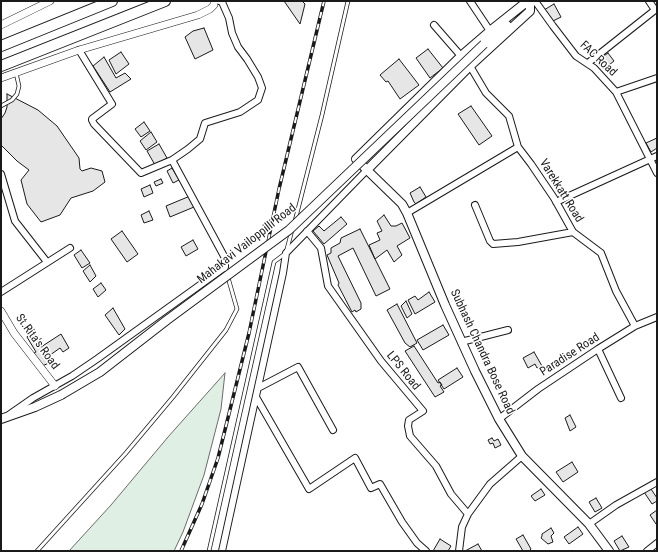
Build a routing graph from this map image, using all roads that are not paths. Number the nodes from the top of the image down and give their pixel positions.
1 (50, 1) edge
2 (111, 1) edge
3 (165, 1) edge
4 (214, 1) edge
5 (219, 1) edge
6 (348, 1) edge
7 (470, 1) edge
8 (649, 1) edge
9 (533, 2) edge
10 (656, 10) edge
11 (1, 25) edge
12 (434, 25) dead end
13 (490, 31) junction
14 (1, 46) edge
15 (79, 50) junction
16 (461, 56) junction
17 (588, 63) junction
18 (1, 66) edge
19 (470, 66) junction
20 (16, 72) junction
21 (1, 78) edge
22 (657, 78) edge
23 (616, 92) junction
24 (1, 106) edge
25 (518, 147) junction
26 (654, 158) edge
27 (172, 160) junction
28 (367, 170) junction
29 (657, 173) edge
30 (1, 174) edge
31 (556, 202) junction
32 (475, 205) dead end
33 (407, 213) junction
34 (307, 231) junction
35 (573, 232) junction
36 (70, 248) dead end
37 (286, 253) junction
38 (47, 262) junction
39 (225, 267) junction
40 (1, 292) edge
41 (1, 311) edge
42 (657, 317) edge
43 (635, 326) junction
44 (508, 330) dead end
45 (461, 342) junction
46 (598, 349) junction
47 (55, 386) junction
48 (258, 388) junction
49 (256, 397) junction
50 (621, 398) dead end
51 (5, 417) edge
52 (499, 419) junction
53 (333, 430) dead end
54 (522, 456) junction
55 (657, 482) edge
56 (468, 514) junction
57 (589, 524) junction
58 (657, 543) edge
59 (607, 550) edge
60 (37, 551) edge
61 (209, 551) edge
62 (222, 551) edge
63 (426, 551) edge
64 (459, 551) edge
65 (648, 551) edge

1 - 11 street
2 - 14 highway
3 - 18 highway
4 - 15 street
5 - 27 street
6 - 37 lane
7 - 13 street
8 - 10 street
9 - 13 main road
9 - 17 street, FAC Road
9 - 19 main road
9 - 51 main road, Mahakavi Vailoppilli Road, bridge
10 - 17 street
12 - 16 street
13 - 16 main road
15 - 20 street
15 - 27 street
16 - 28 main road, Subhash Chandra Bose Road
17 - 23 street, FAC Road
19 - 25 street, Varekkatt Road
19 - 28 main road
20 - 21 street
20 - 24 lane
22 - 23 street
23 - 26 street, FAC Road
25 - 31 street, Varekkatt Road
25 - 33 street
26 - 29 street, FAC Road
26 - 31 street
27 - 39 street
28 - 33 main road, Subhash Chandra Bose Road
28 - 34 street
30 - 38 street
31 - 35 street, Varekkatt Road
32 - 35 street
33 - 45 main road, Subhash Chandra Bose Road
34 - 37 street
34 - 56 street, LPS Road
35 - 43 street, Varekkatt Road
36 - 38 street
37 - 48 street
37 - 61 lane
38 - 40 street
39 - 47 street
39 - 60 lane
41 - 47 street, St.Rita's Road
42 - 43 street, Paradise Road
43 - 46 street, Paradise Road
44 - 45 street
45 - 52 main road, Subhash Chandra Bose Road
46 - 50 street
46 - 52 street, Paradise Road
47 - 51 street
48 - 49 street
48 - 53 street
49 - 62 street
49 - 63 street
52 - 54 main road, Subhash Chandra Bose Road
54 - 56 street
54 - 57 main road, Subhash Chandra Bose Road
55 - 57 street
56 - 64 street
57 - 59 main road, Subhash Chandra Bose Road
58 - 65 street

